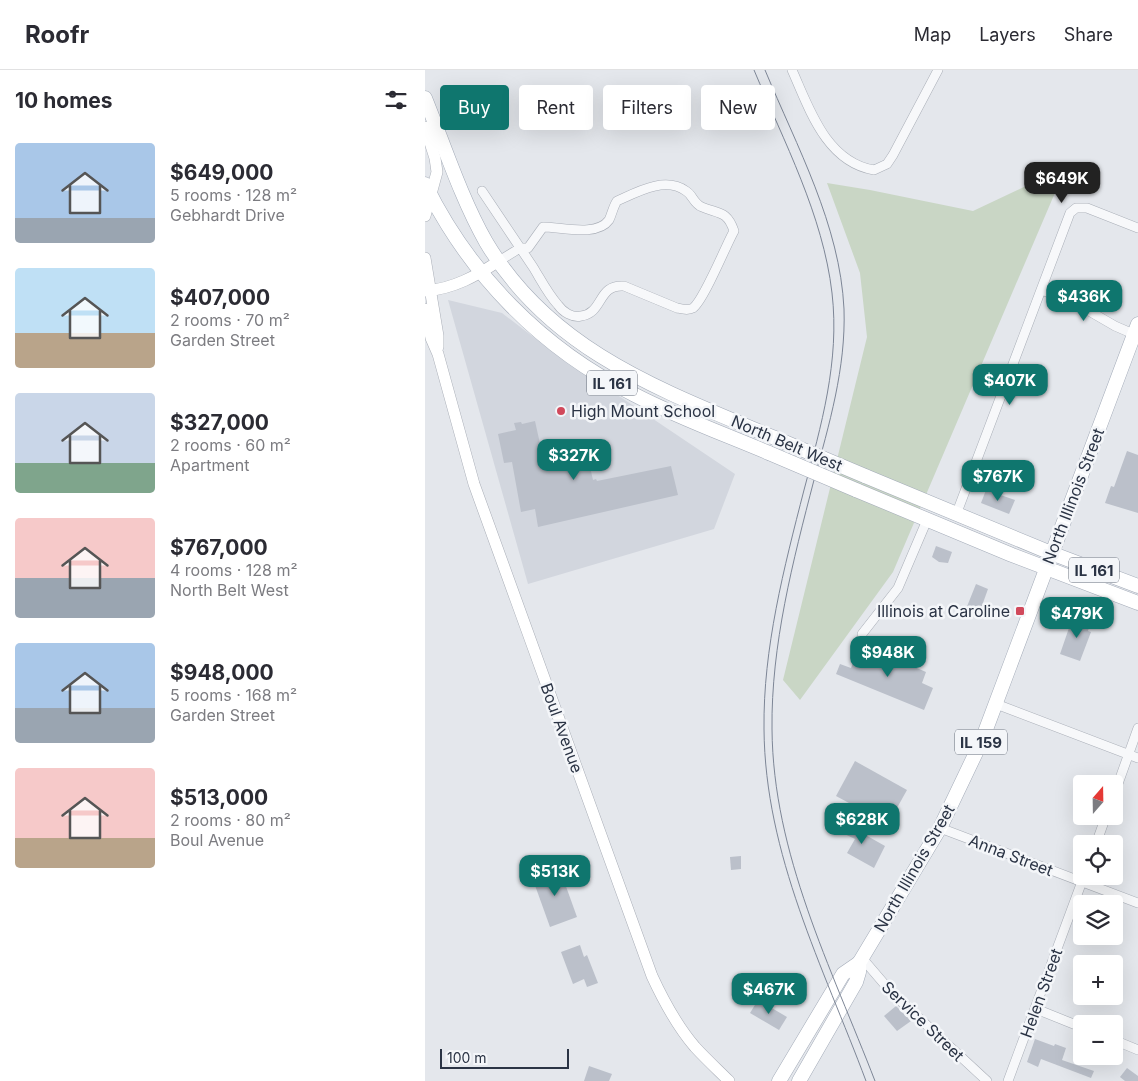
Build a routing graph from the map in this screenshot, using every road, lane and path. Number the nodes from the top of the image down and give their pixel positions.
1 (792, 70) edge
2 (939, 70) edge
3 (425, 98) edge
4 (425, 127) edge
5 (428, 190) edge
6 (481, 191) dead end
7 (425, 216) edge
8 (1138, 228) edge
9 (520, 248) junction
10 (425, 258) edge
11 (499, 261) junction
12 (482, 272) junction
13 (1042, 290) junction
14 (428, 291) edge
15 (425, 309) edge
16 (1137, 332) edge
17 (438, 354) junction
18 (957, 514) junction
19 (927, 520) junction
20 (1051, 553) junction
21 (1045, 568) junction
22 (1138, 586) edge
23 (1138, 603) edge
24 (862, 634) dead end
25 (996, 704) junction
26 (1138, 728) edge
27 (1129, 754) junction
28 (1138, 758) edge
29 (1121, 775) edge
30 (940, 828) junction
31 (1073, 875) edge
32 (1081, 885) edge
33 (1097, 885) edge
34 (1138, 903) edge
35 (860, 960) junction
36 (1036, 1009) junction
37 (1073, 1024) edge
38 (1123, 1044) edge
39 (1138, 1050) edge
40 (729, 1081) edge
41 (779, 1081) edge
42 (799, 1081) edge
43 (987, 1081) edge
44 (1008, 1081) edge

1 - 2 street
3 - 11 main road, North Belt West / IL 161
4 - 5 street
5 - 7 street
5 - 12 main road, North Belt West / IL 161
6 - 9 street
8 - 13 street
9 - 9 street
9 - 11 street
10 - 14 street, Boul Avenue
11 - 12 street
11 - 18 main road, North Belt West / IL 161, bridge
12 - 14 street
12 - 19 main road, North Belt West / IL 161, bridge
13 - 16 street
13 - 18 street
14 - 17 street, Boul Avenue
15 - 17 street, Boul Avenue
16 - 20 main road, North Illinois Street / IL 159
17 - 40 street, Boul Avenue
18 - 20 main road, North Belt West / IL 161
19 - 21 main road, North Belt West / IL 161
19 - 24 street
20 - 21 main road, North Illinois Street / IL 159
20 - 22 main road, IL 161
21 - 23 main road, IL 161
21 - 25 main road, North Illinois Street / IL 159
25 - 27 street
25 - 30 main road, North Illinois Street / IL 159
26 - 27 street
27 - 28 street
27 - 29 street
30 - 31 street, Anna Street
30 - 35 main road, North Illinois Street / IL 159
32 - 36 street, Helen Street
33 - 34 street, Anna Street
35 - 41 main road, North Illinois Street / IL 159
35 - 42 main road, North Illinois Street / IL 159
35 - 43 street, Service Street
36 - 37 street
36 - 44 street, Helen Street
38 - 39 street

